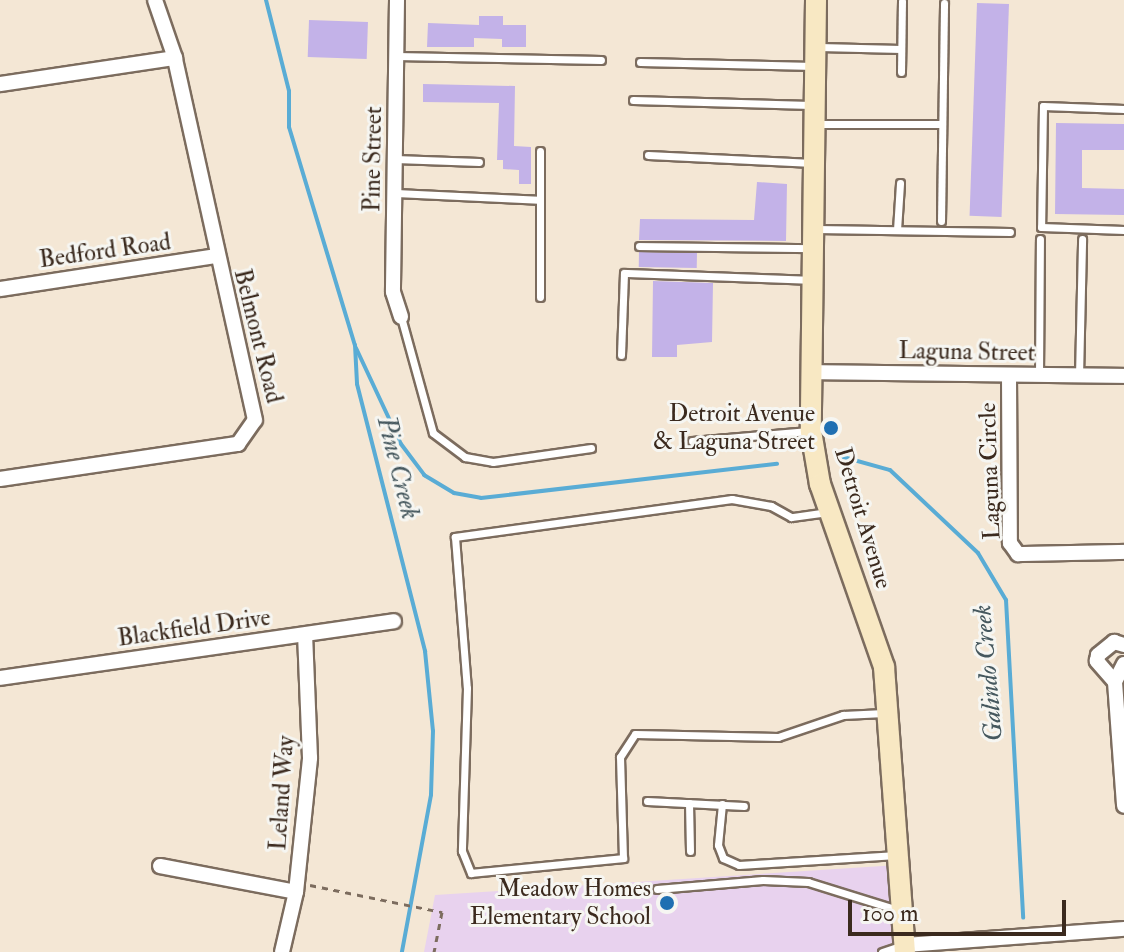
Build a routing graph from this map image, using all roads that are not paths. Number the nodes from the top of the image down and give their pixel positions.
1 (155, 0) edge
2 (397, 0) edge
3 (816, 0) edge
4 (902, 1) edge
5 (944, 3) dead end
6 (901, 49) junction
7 (396, 56) junction
8 (815, 56) junction
9 (175, 58) junction
10 (601, 60) dead end
11 (640, 62) dead end
12 (901, 72) dead end
13 (0, 84) edge
14 (633, 100) dead end
15 (1124, 109) edge
16 (814, 114) junction
17 (942, 124) junction
18 (540, 151) dead end
19 (648, 155) dead end
20 (395, 159) junction
21 (479, 162) dead end
22 (813, 163) junction
23 (900, 183) dead end
24 (394, 193) junction
25 (540, 200) junction
26 (941, 221) dead end
27 (897, 230) junction
28 (1124, 230) edge
29 (1010, 232) dead end
30 (812, 238) junction
31 (1040, 239) dead end
32 (1082, 239) dead end
33 (639, 246) dead end
34 (216, 256) junction
35 (811, 280) junction
36 (0, 289) edge
37 (540, 297) dead end
38 (401, 317) joint
39 (621, 355) dead end
40 (809, 372) junction
41 (1009, 375) junction
42 (1039, 376) junction
43 (1079, 376) junction
44 (1124, 376) edge
45 (811, 431) junction
46 (692, 441) dead end
47 (591, 448) dead end
48 (0, 479) edge
49 (830, 512) junction
50 (1124, 552) edge
51 (394, 621) dead end
52 (305, 635) junction
53 (1124, 645) edge
54 (1124, 664) edge
55 (0, 678) edge
56 (1115, 682) junction
57 (887, 713) junction
58 (647, 801) dead end
59 (689, 803) junction
60 (722, 804) junction
61 (744, 806) dead end
62 (1124, 806) edge
63 (690, 851) dead end
64 (897, 855) junction
65 (160, 866) dead end
66 (657, 889) dead end
67 (296, 892) junction
68 (903, 912) junction
69 (1124, 929) edge
70 (905, 949) edge
71 (282, 952) edge
72 (882, 952) edge

1 - 9 street, Belmont Road
2 - 7 street, Pine Street
3 - 8 street, Detroit Avenue
4 - 6 lane
5 - 17 lane
6 - 8 lane
6 - 12 lane
7 - 10 lane
7 - 20 street, Pine Street
8 - 11 lane
8 - 16 street, Detroit Avenue
9 - 13 street
9 - 34 street, Belmont Road
14 - 16 lane
15 - 28 lane
16 - 17 lane
16 - 22 street, Detroit Avenue
17 - 26 lane
18 - 25 lane
19 - 22 lane
20 - 21 lane
20 - 24 street, Pine Street
22 - 30 street, Detroit Avenue
23 - 27 lane
24 - 25 lane
24 - 38 street, Pine Street
25 - 37 lane
27 - 29 lane
27 - 30 lane
30 - 33 lane
30 - 35 street, Detroit Avenue
31 - 42 lane
32 - 43 lane
34 - 36 street, Bedford Road
34 - 48 street, Belmont Road
35 - 39 lane
35 - 40 street, Detroit Avenue
38 - 47 lane
40 - 41 street, Laguna Street
40 - 45 street, Detroit Avenue
41 - 42 street, Laguna Street
41 - 50 street, Laguna Circle
42 - 43 street, Laguna Street
43 - 44 street, Laguna Street
45 - 46 lane
45 - 49 street, Detroit Avenue
49 - 57 street, Detroit Avenue
49 - 57 lane
51 - 52 street, Blackfield Drive
52 - 55 street, Blackfield Drive
52 - 67 street, Leland Way
53 - 56 street
54 - 56 street
56 - 62 street
57 - 64 street, Detroit Avenue
58 - 59 lane
59 - 60 lane
59 - 63 lane
60 - 61 lane
60 - 64 lane
64 - 68 street, Detroit Avenue
65 - 67 street
66 - 68 lane
67 - 71 street, Leland Way
68 - 70 street, Detroit Avenue
69 - 70 street
70 - 72 lane

